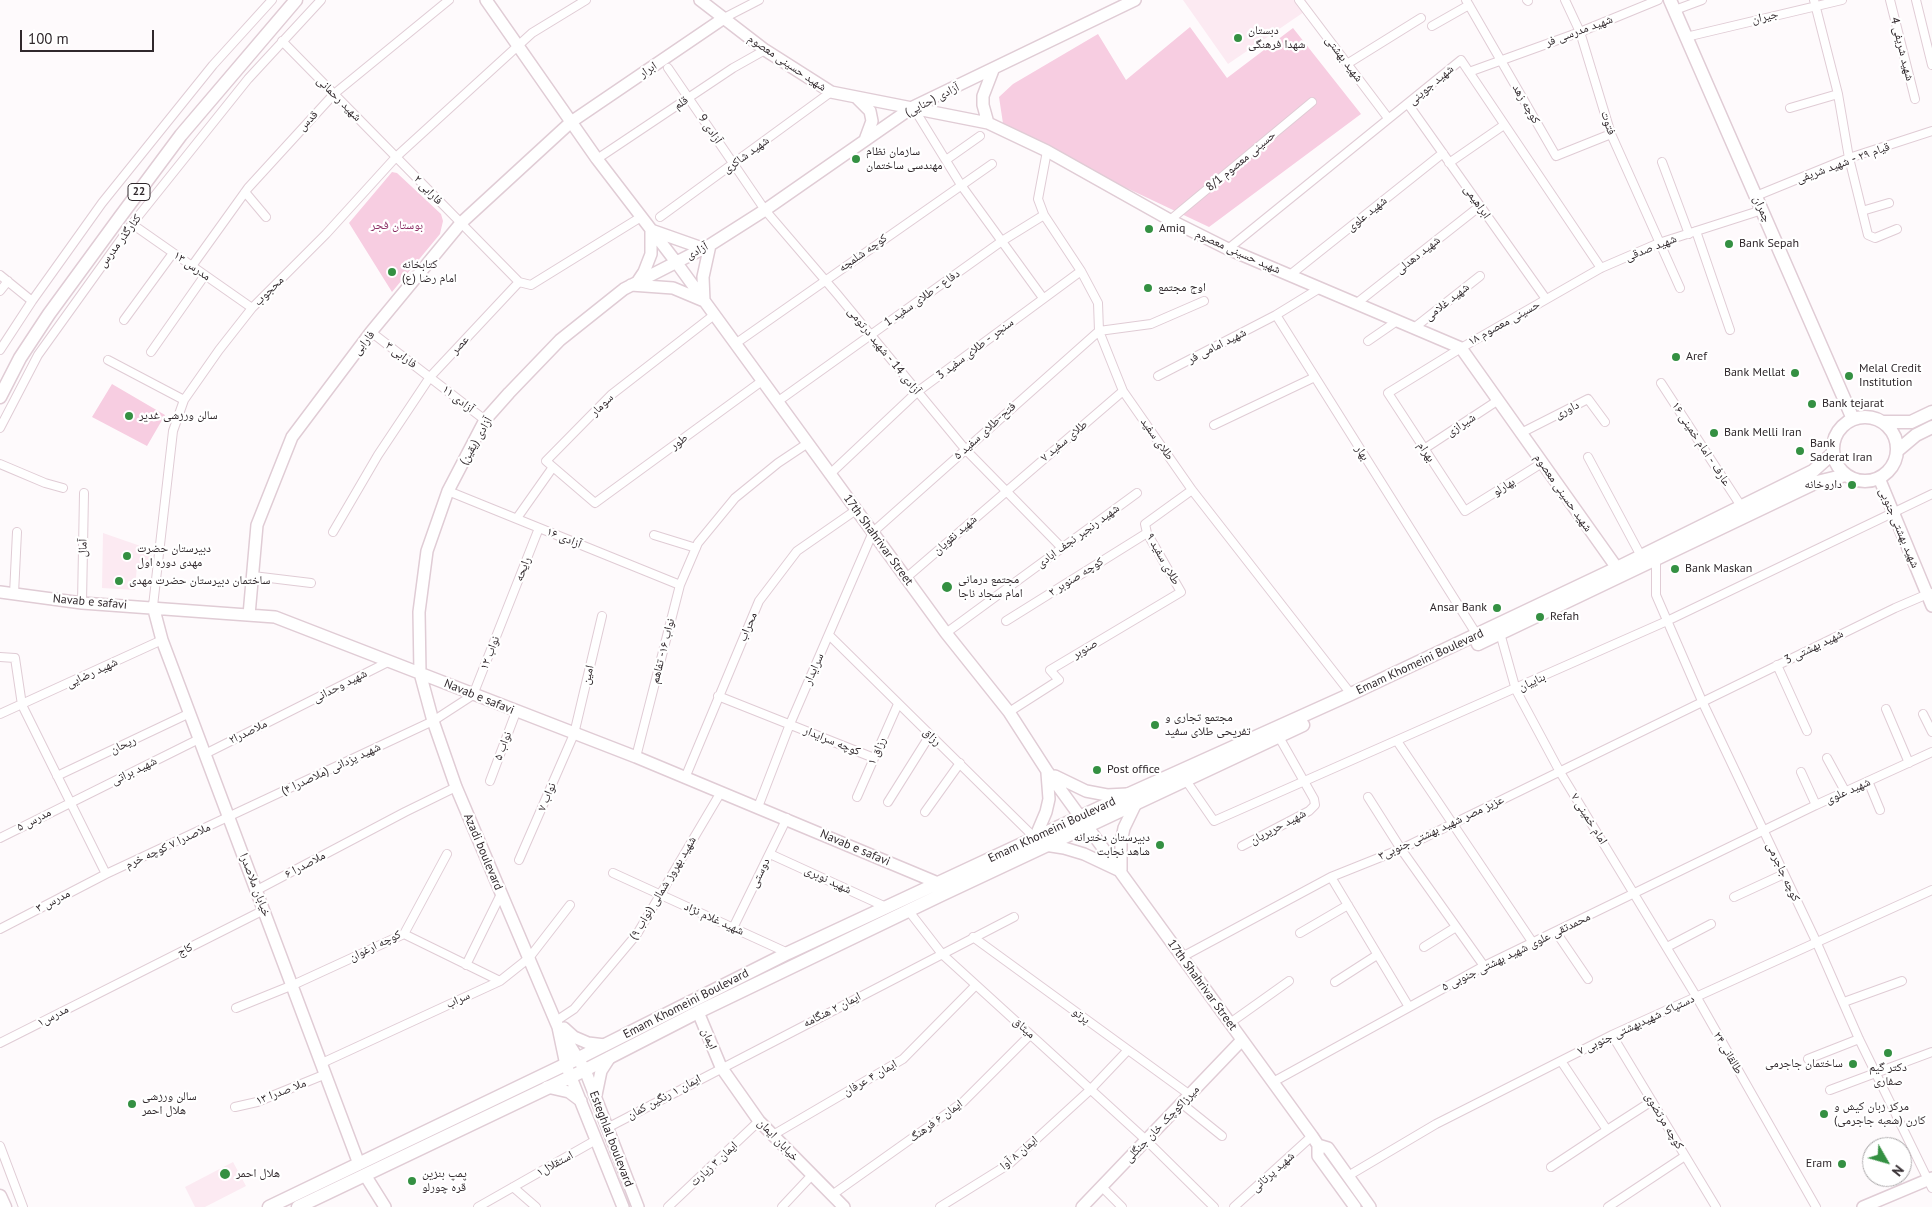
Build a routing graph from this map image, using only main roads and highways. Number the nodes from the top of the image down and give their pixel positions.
1 (296, 0) edge
2 (479, 0) edge
3 (486, 0) edge
4 (700, 0) edge
5 (1135, 0) edge
6 (1672, 5) edge
7 (724, 18) junction
8 (503, 26) junction
9 (993, 70) junction
10 (856, 97) junction
11 (913, 107) junction
12 (571, 122) junction
13 (988, 123) junction
14 (865, 140) junction
15 (651, 230) junction
16 (710, 244) junction
17 (676, 262) junction
18 (634, 283) junction
19 (704, 301) junction
20 (0, 397) edge
21 (1932, 412) edge
22 (1853, 418) junction
23 (1883, 422) junction
24 (1932, 428) edge
25 (1897, 451) junction
26 (1833, 453) junction
27 (1846, 475) junction
28 (1879, 478) junction
29 (1617, 568) junction
30 (0, 592) edge
31 (1930, 594) edge
32 (153, 606) junction
33 (1932, 606) edge
34 (173, 608) junction
35 (250, 615) junction
36 (161, 635) junction
37 (420, 672) junction
38 (1047, 771) junction
39 (1133, 798) junction
40 (1084, 821) junction
41 (1040, 842) junction
42 (1121, 872) junction
43 (938, 888) junction
44 (918, 899) junction
45 (698, 1012) junction
46 (557, 1024) junction
47 (1242, 1040) junction
48 (605, 1045) junction
49 (610, 1057) junction
50 (579, 1058) junction
51 (721, 1067) joint
52 (585, 1070) junction
53 (569, 1071) junction
54 (547, 1087) junction
55 (596, 1099) junction
56 (581, 1101) junction
57 (1315, 1140) junction
58 (362, 1170) junction
59 (1931, 1182) edge
60 (0, 1196) edge
61 (5, 1207) edge
62 (269, 1207) edge
63 (298, 1207) edge
64 (385, 1207) edge
65 (623, 1207) edge
66 (638, 1207) edge
67 (844, 1207) edge
68 (1082, 1207) edge
69 (1355, 1207) edge
70 (1370, 1207) edge
71 (1863, 1207) edge

1 - 20 main road, 22
2 - 8 main road
3 - 8 main road
4 - 7 main road, شهید حسینی معصوم
5 - 9 main road, آزادی (حنایی)
6 - 22 main road, چمران
7 - 10 main road, شهید حسینی معصوم
7 - 12 main road, ابرار
8 - 12 main road
9 - 11 main road, آزادی (حنایی)
9 - 13 main road
10 - 11 main road, شهید حسینی معصوم
10 - 14 main road
11 - 13 main road, شهید حسینی معصوم
11 - 14 main road, آزادی (حنایی)
12 - 15 main road, 17th Shahrivar Street
12 - 35 main road, فارابی
13 - 29 main road, شهید حسینی معصوم
14 - 16 main road, آزادی (حنایی)
15 - 16 main road
15 - 17 main road, 17th Shahrivar Street
15 - 18 main road
16 - 17 main road, آزادی
16 - 19 main road
17 - 18 main road, آزادی (یقین)
17 - 19 main road, 17th Shahrivar Street
18 - 19 main road
18 - 37 main road, آزادی (یقین)
19 - 38 main road, 17th Shahrivar Street
21 - 23 main road
22 - 23 main road
22 - 26 main road
23 - 25 main road
24 - 25 main road
25 - 28 main road
26 - 27 main road
26 - 29 main road, Emam Khomeini Boulevard
27 - 28 main road
27 - 39 main road, Emam Khomeini Boulevard
28 - 31 main road, شهید بهشتی جنوبی
29 - 39 main road, Emam Khomeini Boulevard
30 - 32 main road, Navab e safavi
31 - 33 main road, شهید بهشتی جنوبی
32 - 34 main road, Navab e safavi
32 - 36 main road, خیابان ملاصدرا
34 - 35 main road, Navab e safavi
34 - 36 main road
35 - 37 main road, Navab e safavi
36 - 58 main road, خیابان ملاصدرا
37 - 43 main road, Navab e safavi
37 - 46 main road, Azadi boulevard
38 - 39 main road
38 - 40 main road, 17th Shahrivar Street
38 - 41 main road
39 - 40 main road, Emam Khomeini Boulevard
39 - 42 main road
40 - 41 main road, Emam Khomeini Boulevard
40 - 42 main road, 17th Shahrivar Street
41 - 42 main road
41 - 43 main road, Emam Khomeini Boulevard
42 - 47 main road, 17th Shahrivar Street
43 - 44 main road, Emam Khomeini Boulevard
44 - 45 main road, Emam Khomeini Boulevard
44 - 48 main road, Emam Khomeini Boulevard
45 - 49 main road, Emam Khomeini Boulevard
45 - 51 main road, ایمان
46 - 48 main road
46 - 50 main road, Azadi boulevard
46 - 53 main road, Azadi boulevard
47 - 57 main road, 17th Shahrivar Street
47 - 68 main road, میرزاکوچک خان جنگلی
48 - 50 main road, Emam Khomeini Boulevard
49 - 52 main road, Emam Khomeini Boulevard
49 - 55 main road
50 - 52 main road, Esteghlal boulevard
50 - 53 main road, Emam Khomeini Boulevard
51 - 67 main road, خیابان ایمان
52 - 53 main road, Emam Khomeini Boulevard
52 - 55 main road, Esteghlal boulevard
53 - 54 main road, Emam Khomeini Boulevard
53 - 56 main road, Esteghlal boulevard
53 - 58 main road, Emam Khomeini Boulevard
54 - 56 main road
54 - 58 main road, Emam Khomeini Boulevard
55 - 66 main road, Esteghlal boulevard
56 - 65 main road, Esteghlal boulevard
57 - 69 main road, 17th Shahrivar Street
57 - 70 main road, 17th Shahrivar Street
58 - 62 main road, Emam Khomeini Boulevard
58 - 63 main road, Emam Khomeini Boulevard
58 - 64 main road, خیابان ملاصدرا
59 - 71 main road
60 - 61 main road

